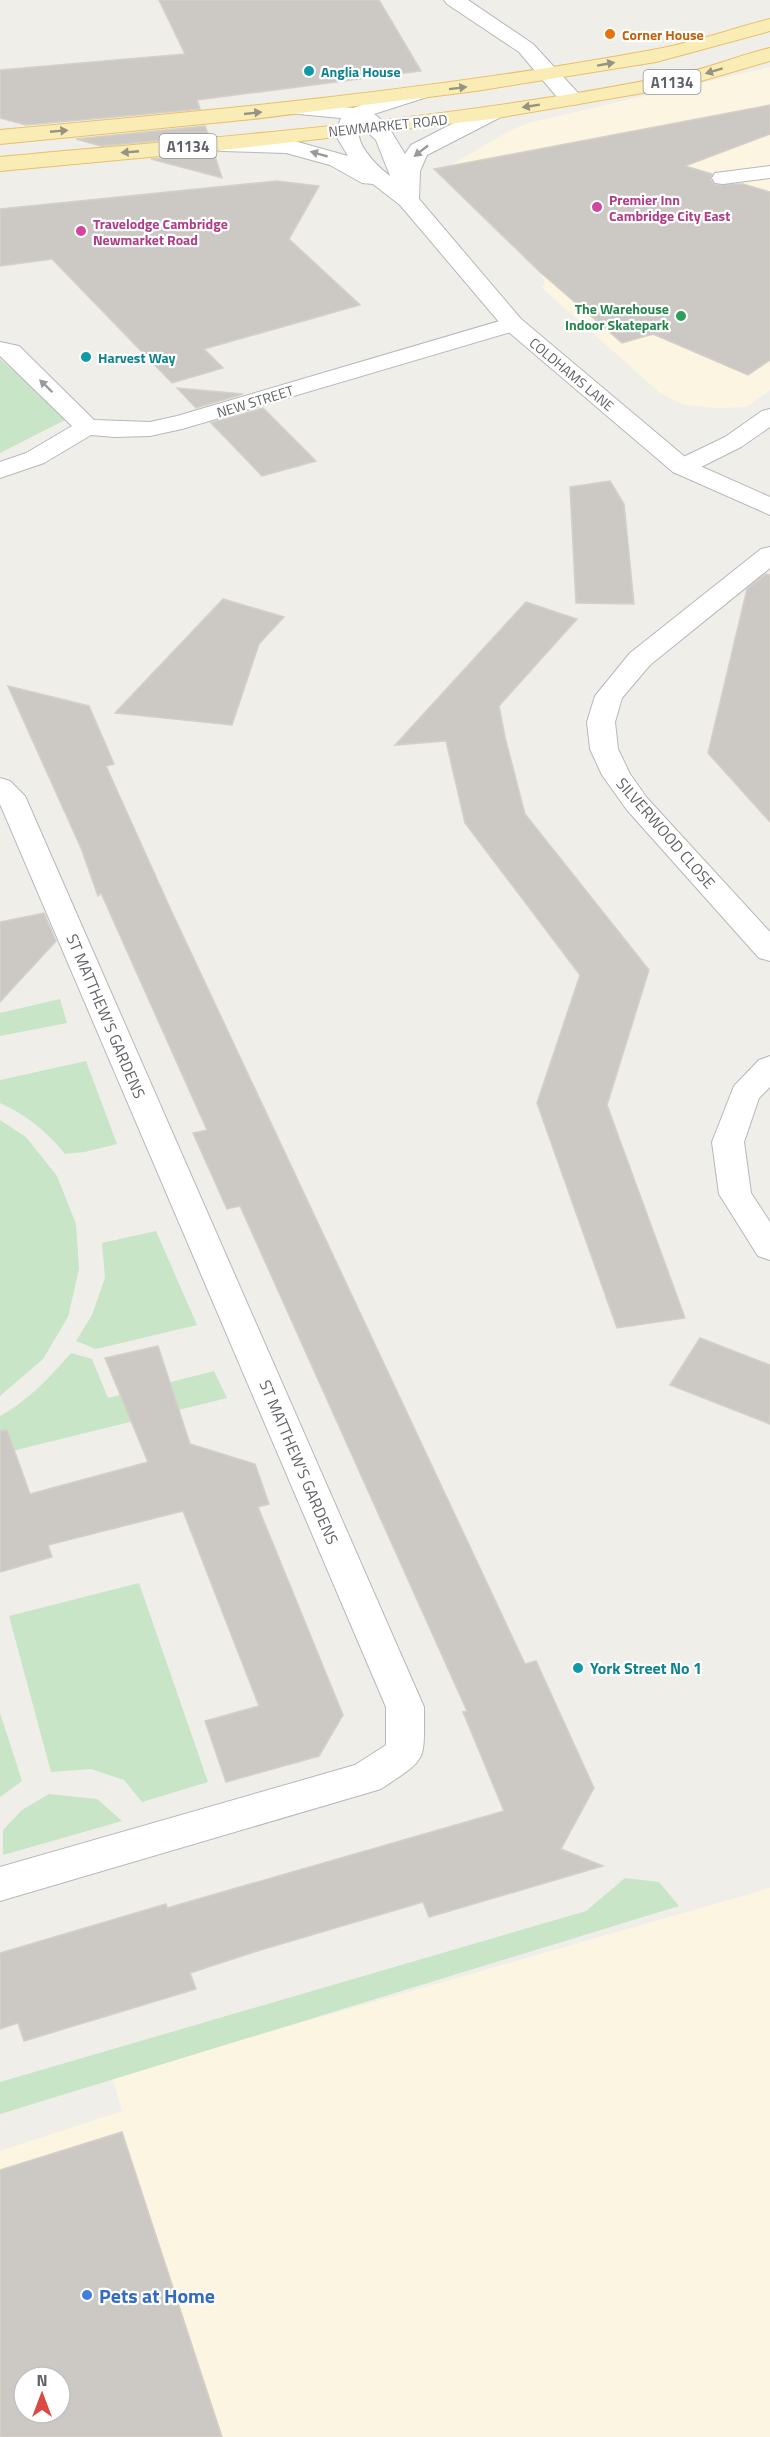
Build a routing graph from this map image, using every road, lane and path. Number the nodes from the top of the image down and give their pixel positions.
1 (454, 0) edge
2 (770, 25) edge
3 (770, 54) edge
4 (548, 74) junction
5 (419, 92) junction
6 (571, 99) junction
7 (296, 108) junction
8 (490, 113) junction
9 (351, 122) junction
10 (376, 126) junction
11 (0, 137) edge
12 (214, 144) junction
13 (0, 164) edge
14 (770, 172) edge
15 (723, 178) dead end
16 (408, 200) junction
17 (513, 324) junction
18 (0, 349) edge
19 (770, 416) edge
20 (87, 427) junction
21 (682, 467) junction
22 (0, 470) edge
23 (770, 507) edge
24 (770, 555) edge
25 (0, 787) edge
26 (770, 951) edge
27 (770, 1067) edge
28 (770, 1248) edge
29 (0, 1884) edge

1 - 4 street
4 -> 2 main road, NEWMARKET ROAD / A1134
3 -> 6 main road, NEWMARKET ROAD / A1134
5 -> 4 main road, NEWMARKET ROAD / A1134
4 - 6 street
5 - 7 main road, NEWMARKET ROAD / A1134
5 - 9 street
6 -> 8 main road, NEWMARKET ROAD / A1134
7 - 9 street
11 -> 7 main road, NEWMARKET ROAD / A1134
8 - 10 main road, NEWMARKET ROAD / A1134
8 -> 16 street
9 - 10 main road, NEWMARKET ROAD / A1134
9 - 12 main road, NEWMARKET ROAD / A1134
9 - 16 street, COLDHAMS LANE
10 - 16 street, COLDHAMS LANE
12 -> 13 main road, NEWMARKET ROAD / A1134
16 -> 12 street
14 - 15 lane
16 - 17 street, COLDHAMS LANE
17 - 20 street, NEW STREET
17 - 21 street, COLDHAMS LANE
20 -> 18 street
19 - 21 lane
20 - 22 street
21 - 23 street, COLDHAMS LANE
24 - 26 street, SILVERWOOD CLOSE
25 - 29 street, ST MATTHEW'S GARDENS
27 - 28 street

